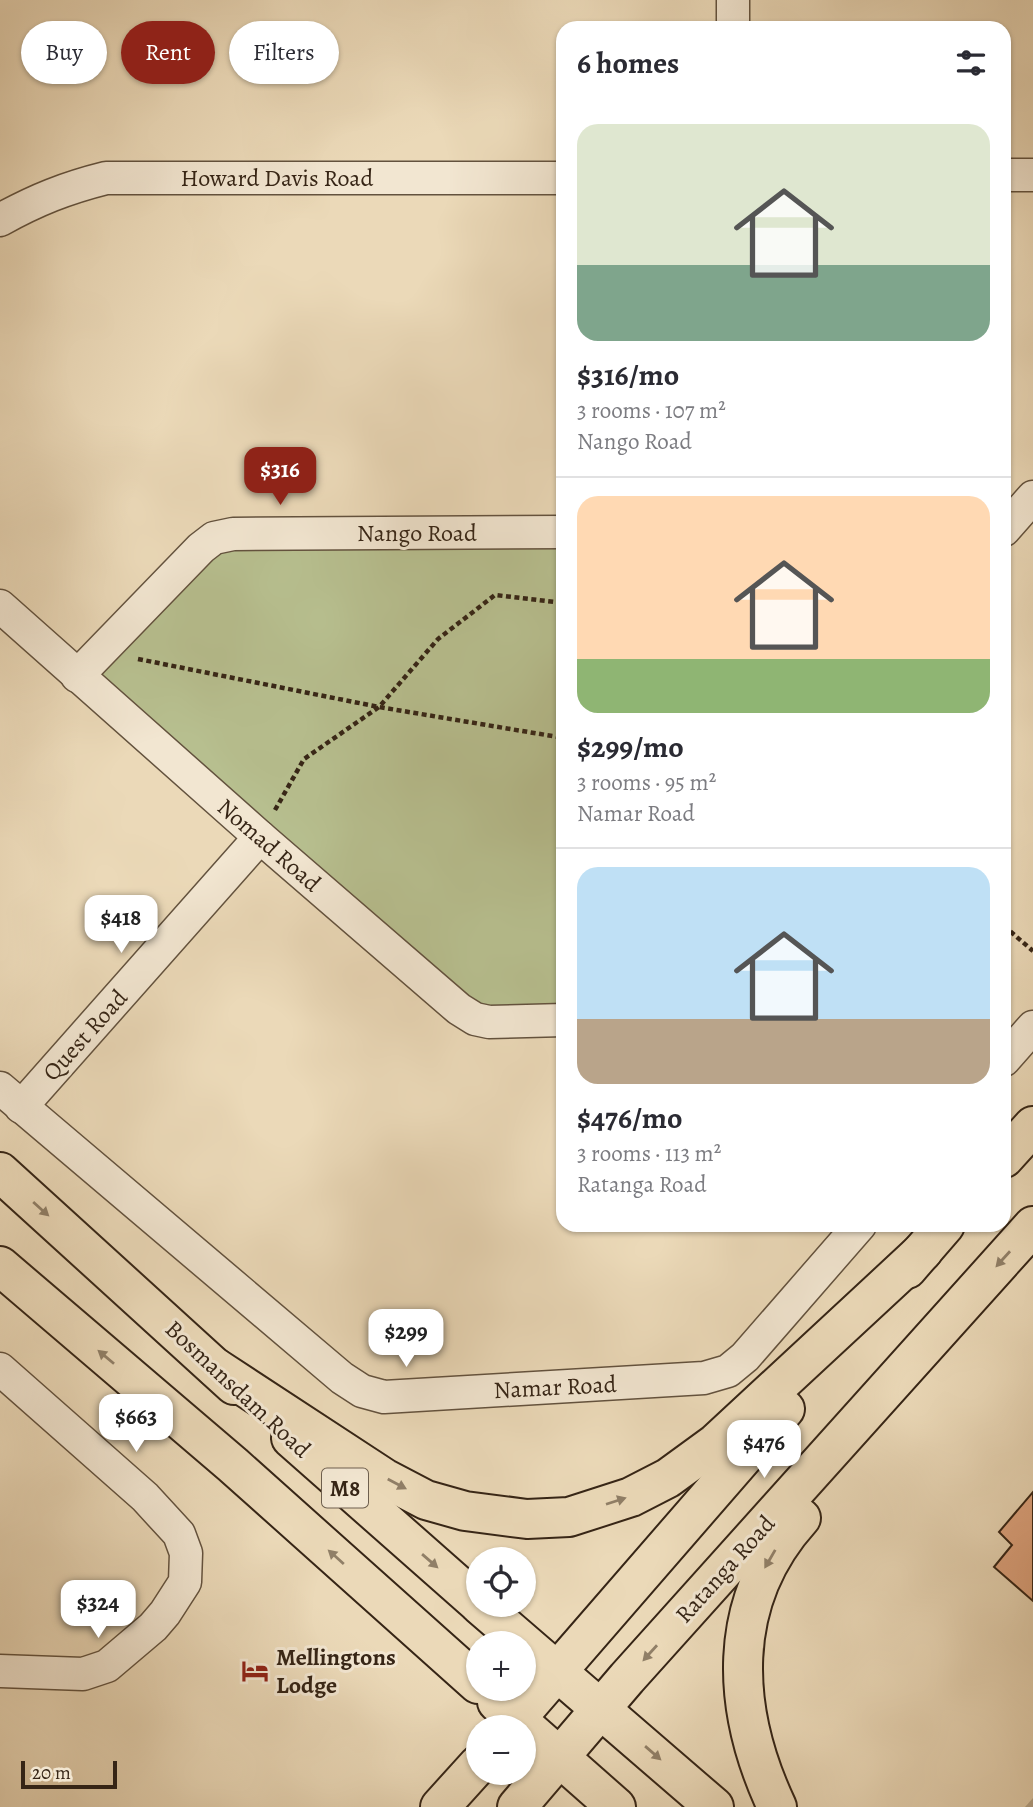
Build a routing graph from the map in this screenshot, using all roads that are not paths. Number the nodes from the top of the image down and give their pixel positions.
1 (733, 0) edge
2 (733, 21) edge
3 (1011, 175) edge
4 (1033, 175) edge
5 (556, 178) edge
6 (0, 220) edge
7 (1033, 497) edge
8 (1011, 522) edge
9 (556, 531) edge
10 (0, 607) edge
11 (87, 664) junction
12 (260, 838) junction
13 (556, 1020) edge
14 (1033, 1027) edge
15 (1011, 1052) edge
16 (11, 1097) edge
17 (1033, 1126) edge
18 (1011, 1150) edge
19 (0, 1172) edge
20 (1033, 1226) edge
21 (854, 1232) edge
22 (934, 1238) edge
23 (0, 1266) edge
24 (974, 1292) junction
25 (216, 1368) junction
26 (0, 1369) edge
27 (466, 1593) edge
28 (494, 1617) edge
29 (0, 1671) edge
30 (556, 1671) junction
31 (466, 1673) edge
32 (493, 1701) edge
33 (601, 1709) junction
34 (505, 1715) edge
35 (519, 1715) edge
36 (536, 1740) edge
37 (559, 1757) junction
38 (466, 1778) edge
39 (440, 1807) edge
40 (517, 1807) edge
41 (616, 1807) edge
42 (714, 1807) edge
43 (777, 1807) edge

1 - 2 street
3 - 4 street
5 - 6 street, Howard Davis Road
7 - 8 street
9 - 11 street, Nango Road
10 - 11 street, Nomad Road
11 - 12 street, Nomad Road
12 - 13 street, Nomad Road
12 - 16 street, Quest Road
14 - 15 street
16 - 21 street, Namar Road
17 - 18 main road
19 -> 25 main road, Bosmansdam Road / M8
20 -> 24 main road, Ratanga Road
25 -> 22 main road
22 - 30 main road
31 -> 23 main road, M8
24 -> 33 main road, Ratanga Road
24 -> 43 main road
25 -> 27 main road, Bosmansdam Road / M8
26 - 29 street
28 - 30 main road, Bosmansdam Road / M8
30 - 33 main road, Bosmansdam Road / M8
30 - 35 main road
32 - 34 main road
33 - 37 main road, Ratanga Road
33 -> 42 main road, Bosmansdam Road / M8
36 - 37 main road
37 - 40 main road, Ratanga Road
37 - 41 main road
38 - 39 main road

